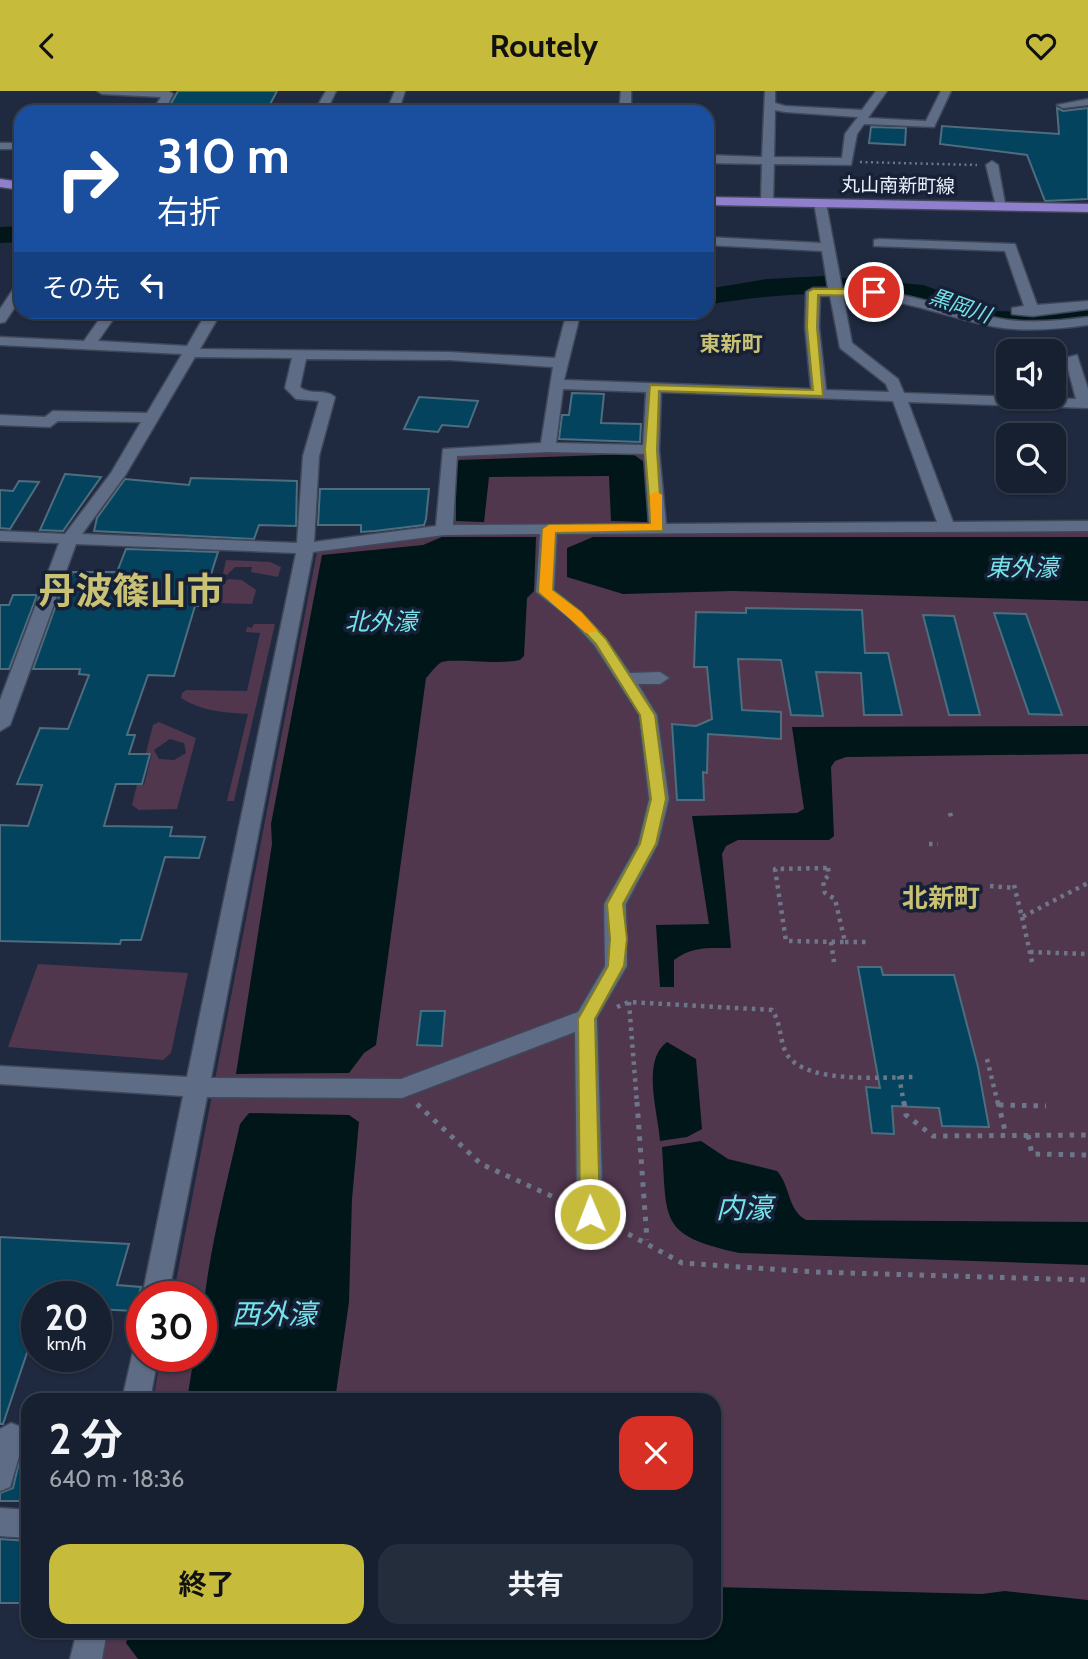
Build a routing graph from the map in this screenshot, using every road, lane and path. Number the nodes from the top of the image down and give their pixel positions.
1 (102, 91) edge
2 (109, 91) edge
3 (770, 91) edge
4 (881, 91) edge
5 (946, 91) edge
6 (1088, 102) edge
7 (162, 105) edge
8 (769, 105) junction
9 (1063, 105) dead end
10 (865, 118) junction
11 (714, 159) edge
12 (767, 160) junction
13 (847, 162) junction
14 (992, 165) joint
15 (714, 201) edge
16 (767, 202) junction
17 (820, 203) junction
18 (1002, 206) junction
19 (1088, 208) edge
20 (714, 241) edge
21 (879, 243) dead end
22 (828, 247) junction
23 (834, 284) junction
24 (14, 298) edge
25 (1088, 305) edge
26 (1033, 312) junction
27 (0, 319) edge
28 (106, 319) edge
29 (210, 319) edge
30 (572, 319) edge
31 (1088, 321) edge
32 (0, 341) edge
33 (88, 345) junction
34 (191, 352) junction
35 (300, 355) junction
36 (1072, 358) dead end
37 (561, 363) junction
38 (556, 384) junction
39 (654, 387) junction
40 (819, 394) junction
41 (901, 397) junction
42 (1086, 404) edge
43 (151, 418) junction
44 (0, 419) edge
45 (548, 447) junction
46 (651, 450) junction
47 (1088, 526) edge
48 (657, 527) junction
49 (947, 527) junction
50 (549, 529) junction
51 (444, 530) junction
52 (0, 536) edge
53 (69, 540) junction
54 (305, 548) junction
55 (660, 678) dead end
56 (625, 680) junction
57 (0, 725) edge
58 (929, 844) dead end
59 (938, 844) dead end
60 (1088, 883) edge
61 (990, 886) dead end
62 (1022, 917) junction
63 (831, 942) junction
64 (845, 942) junction
65 (868, 942) dead end
66 (1030, 952) junction
67 (1088, 954) edge
68 (834, 961) dead end
69 (1033, 966) dead end
70 (629, 1002) dead end
71 (638, 1003) dead end
72 (586, 1019) junction
73 (987, 1059) dead end
74 (0, 1075) edge
75 (899, 1076) junction
76 (914, 1077) dead end
77 (195, 1087) junction
78 (402, 1089) junction
79 (999, 1105) junction
80 (1046, 1105) dead end
81 (1006, 1135) junction
82 (1028, 1135) junction
83 (1088, 1135) edge
84 (1088, 1155) edge
85 (590, 1214) junction
86 (647, 1241) junction
87 (1088, 1280) edge
88 (158, 1281) edge
89 (141, 1372) edge
90 (137, 1393) edge
91 (11, 1436) dead end
92 (0, 1477) edge
93 (0, 1523) edge
94 (21, 1524) edge
95 (90, 1638) edge
96 (86, 1659) edge

1 - 2 street
2 - 7 street
3 - 8 street
4 - 10 street
5 - 10 street
6 - 9 street
8 - 10 street
8 - 12 street
10 - 13 street
11 - 12 street
12 - 13 street
12 - 16 street
13 - 14 path
14 - 18 street
15 - 16 main road, 丸山南新町線
16 - 17 main road, 丸山南新町線
17 - 18 main road, 丸山南新町線
17 - 22 street
18 - 19 main road, 丸山南新町線
20 - 22 street
21 - 26 street
22 - 23 street
23 - 26 street
23 - 31 street
23 - 40 street
23 - 41 street
24 - 27 street
25 - 26 street
28 - 33 street
29 - 34 street
30 - 37 street
32 - 33 street
33 - 34 street
34 - 35 street
34 - 43 street
35 - 37 street
35 - 54 street
36 - 42 street
37 - 38 street
38 - 39 street
38 - 45 street
39 - 40 street
39 - 46 street
40 - 41 street
41 - 42 street
41 - 49 street
43 - 44 street
43 - 53 street
45 - 46 street
45 - 51 street
46 - 48 street
47 - 49 street
48 - 49 street
48 - 50 street
50 - 51 street
50 - 56 street
51 - 54 street
52 - 53 street
53 - 54 street
53 - 57 street
54 - 77 street
55 - 56 street
56 - 72 street
58 - 59 path
60 - 62 path
61 - 62 path
62 - 66 path
63 - 64 path
63 - 64 path
63 - 68 path
64 - 65 path
66 - 67 path
66 - 69 path
70 - 86 path
71 - 75 path
72 - 78 street
72 - 85 street
73 - 79 path
74 - 77 street
75 - 76 path
75 - 81 path
77 - 78 street
77 - 88 street
78 - 85 path
79 - 80 path
79 - 81 path
81 - 82 path
82 - 83 path
82 - 84 path
85 - 86 path
86 - 87 path
89 - 90 street
91 - 92 street
93 - 94 street
95 - 96 street

